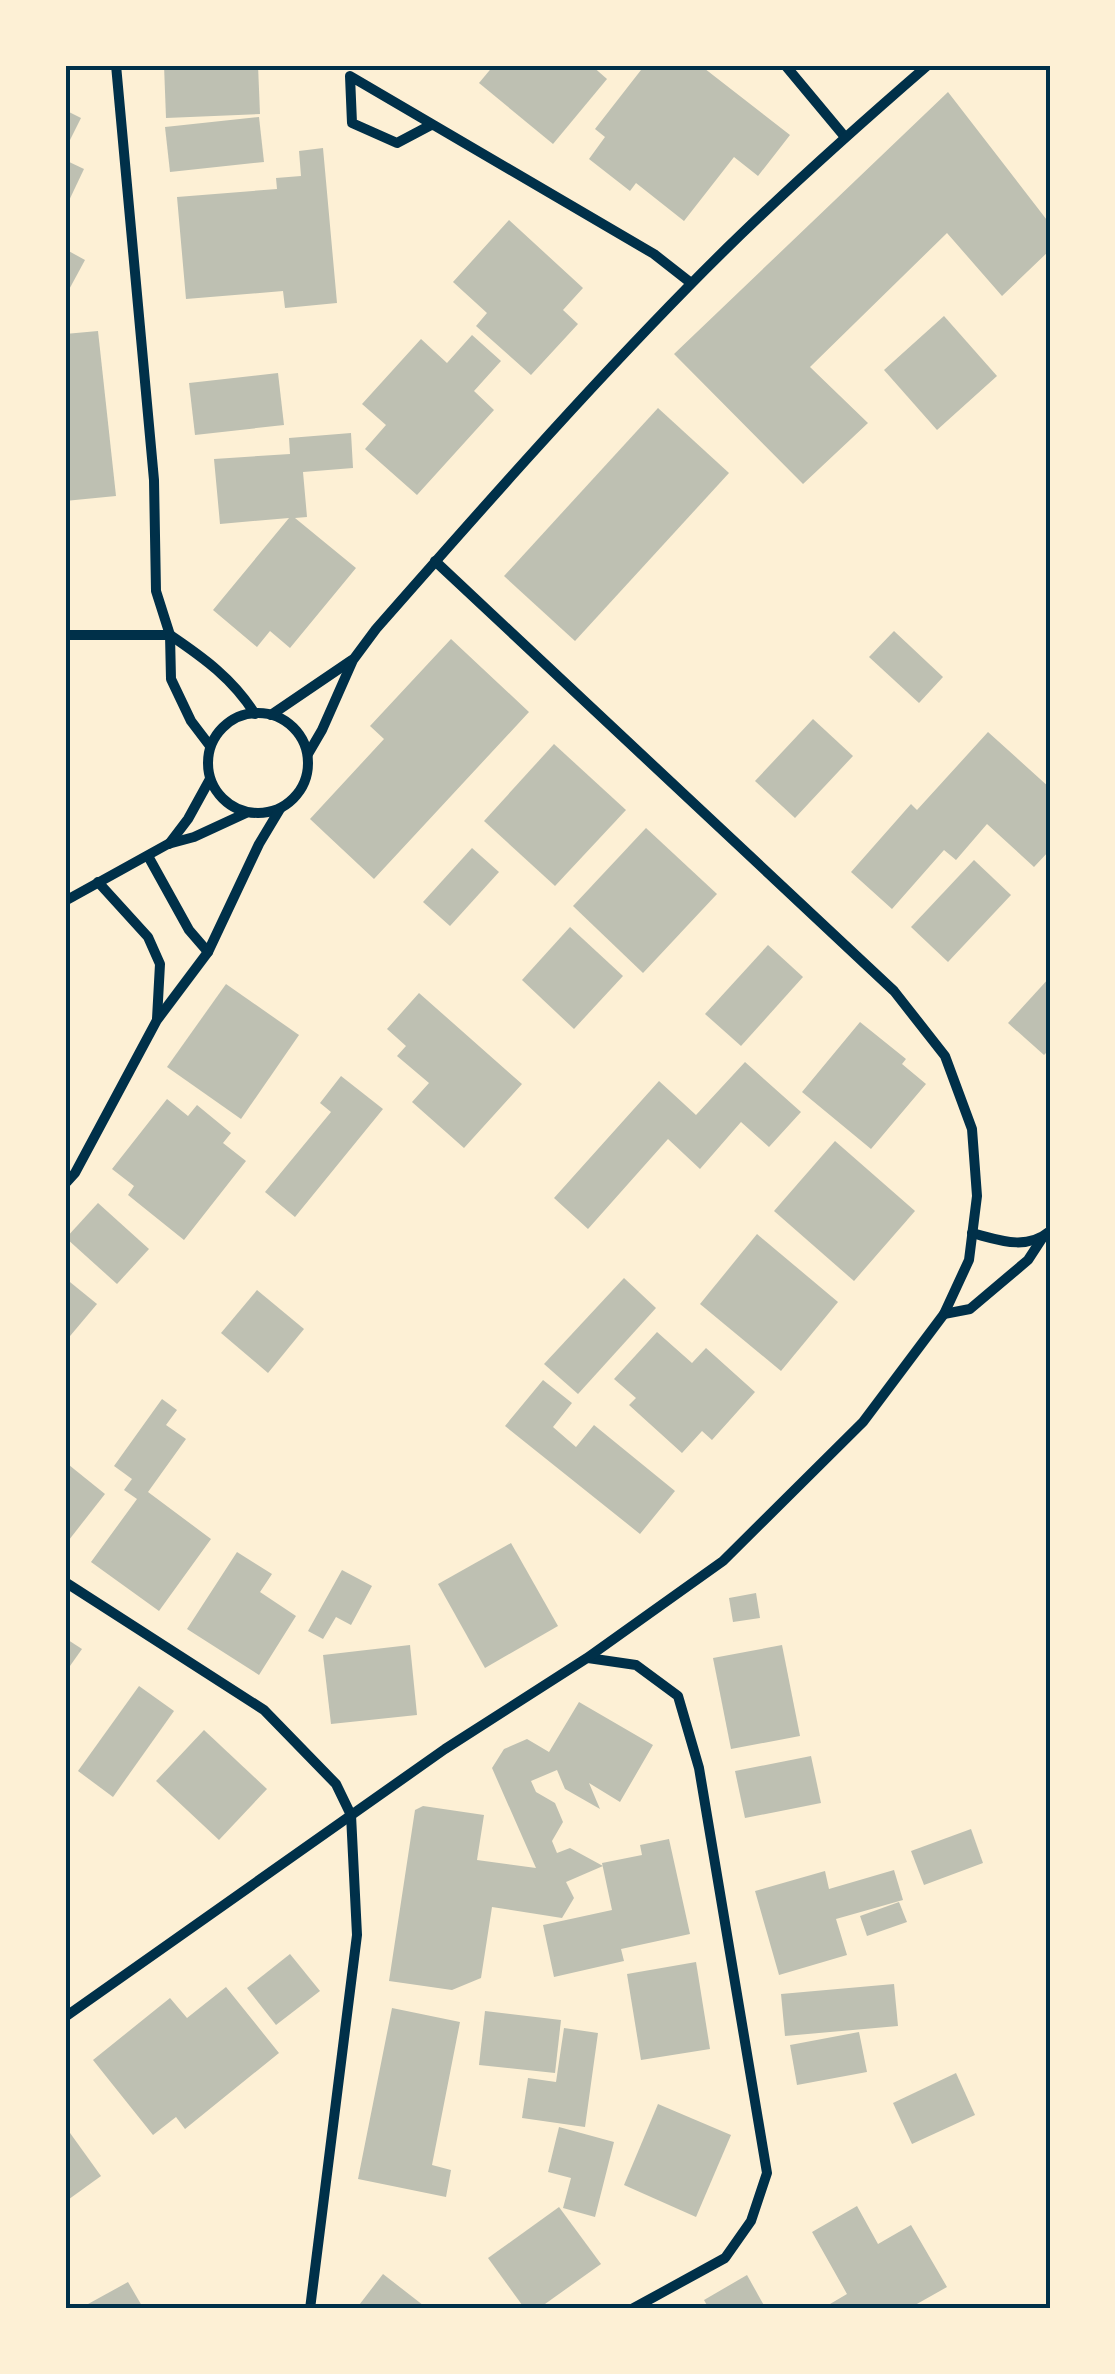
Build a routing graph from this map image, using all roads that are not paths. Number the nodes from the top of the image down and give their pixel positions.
1 (116, 65) edge
2 (785, 65) edge
3 (928, 65) edge
4 (431, 125) junction
5 (845, 137) junction
6 (691, 284) junction
7 (435, 562) junction
8 (65, 635) edge
9 (170, 635) junction
10 (352, 660) junction
11 (255, 714) junction
12 (271, 715) junction
13 (210, 746) junction
14 (308, 754) junction
15 (210, 779) junction
16 (280, 809) junction
17 (246, 812) junction
18 (168, 844) junction
19 (148, 856) junction
20 (98, 882) junction
21 (65, 901) edge
22 (208, 952) junction
23 (157, 1020) junction
24 (65, 1184) edge
25 (972, 1233) junction
26 (1046, 1234) edge
27 (944, 1314) junction
28 (65, 1582) edge
29 (587, 1658) junction
30 (351, 1814) junction
31 (65, 2017) edge
32 (310, 2309) edge
33 (632, 2309) edge

1 - 9 street
2 - 5 street
3 - 5 street
4 - 4 street
4 - 6 street
5 - 6 street
6 - 7 street
7 - 10 street
7 - 25 street
8 - 9 street
9 - 11 street
9 - 13 street
10 - 12 street
10 - 14 street
11 - 12 street
11 - 13 street
12 - 14 street
13 - 15 street
14 - 16 street
15 - 17 street
15 - 18 street
16 - 17 street
16 - 22 street
17 - 18 street
18 - 19 street
19 - 20 street
19 - 22 street
20 - 21 street
20 - 23 street
22 - 23 street
23 - 24 street
25 - 26 street
25 - 27 street
26 - 27 street
27 - 29 street
28 - 30 street
29 - 30 street
29 - 33 street
30 - 31 street
30 - 32 street

